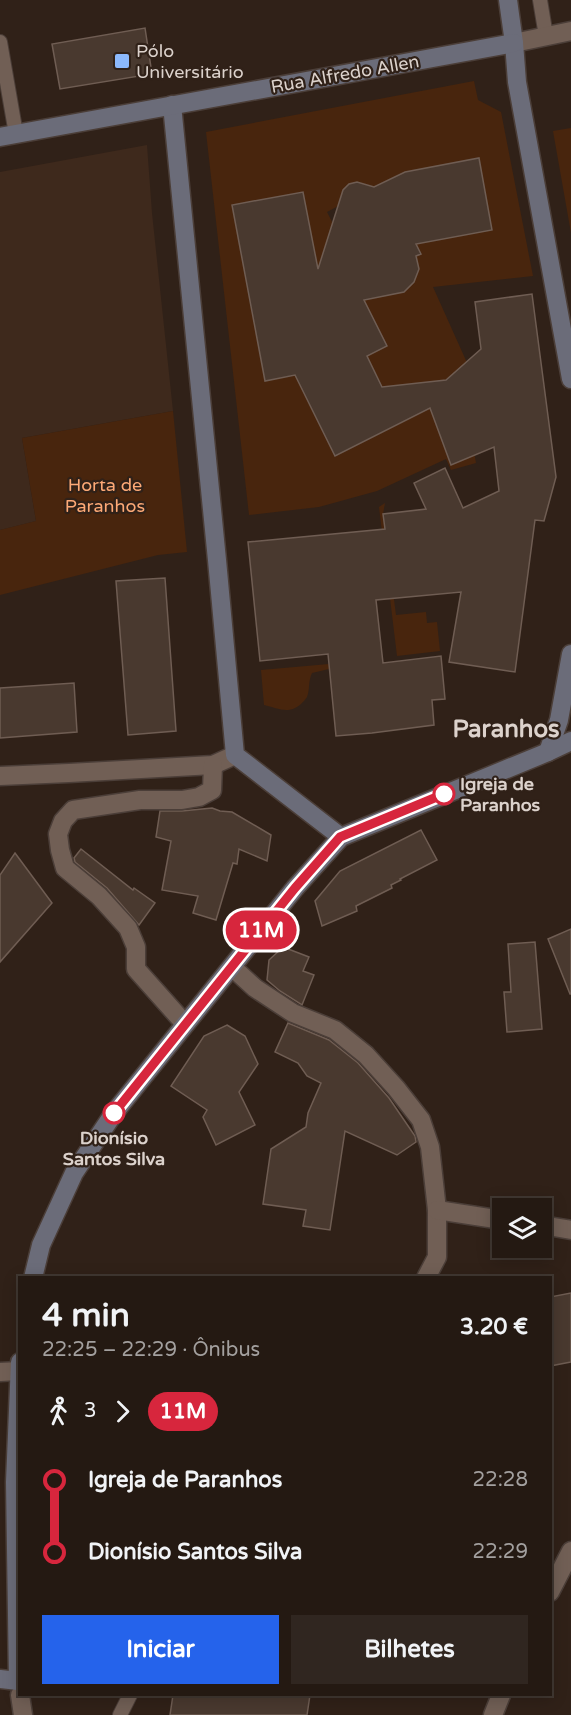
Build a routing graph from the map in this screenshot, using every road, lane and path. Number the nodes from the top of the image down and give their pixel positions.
1 (508, 0) edge
2 (540, 0) edge
3 (571, 31) edge
4 (546, 36) junction
5 (0, 42) edge
6 (514, 43) junction
7 (172, 105) junction
8 (8, 136) edge
9 (571, 379) edge
10 (571, 654) edge
11 (571, 741) edge
12 (548, 752) junction
13 (235, 755) junction
14 (213, 765) junction
15 (0, 776) edge
16 (340, 837) junction
17 (232, 967) junction
18 (185, 1024) junction
19 (437, 1210) junction
20 (492, 1218) edge
21 (552, 1227) edge
22 (571, 1230) edge
23 (33, 1276) edge
24 (427, 1276) edge
25 (18, 1367) edge
26 (0, 1372) edge
27 (18, 1396) edge
28 (571, 1551) edge
29 (552, 1588) edge
30 (18, 1637) edge
31 (0, 1679) edge
32 (18, 1688) edge
33 (20, 1696) edge
34 (130, 1696) edge
35 (501, 1696) edge
36 (23, 1715) edge
37 (120, 1715) edge
38 (493, 1715) edge

1 - 6 main road
2 - 4 lane
3 - 4 street
4 - 6 street
5 - 8 lane
6 - 7 main road, Rua Alfredo Allen
6 - 9 main road
7 - 8 main road, Rua Alfredo Allen
7 - 13 main road
10 - 12 main road
11 - 12 main road
12 - 16 main road
13 - 14 street
13 - 16 main road
14 - 15 street
14 - 18 street
16 - 17 main road
17 - 18 main road
17 - 19 street
18 - 23 main road
19 - 20 street
19 - 24 street
21 - 22 street
25 - 26 street
27 - 30 main road
28 - 29 street
31 - 32 main road
33 - 36 street
34 - 37 lane
35 - 38 street

